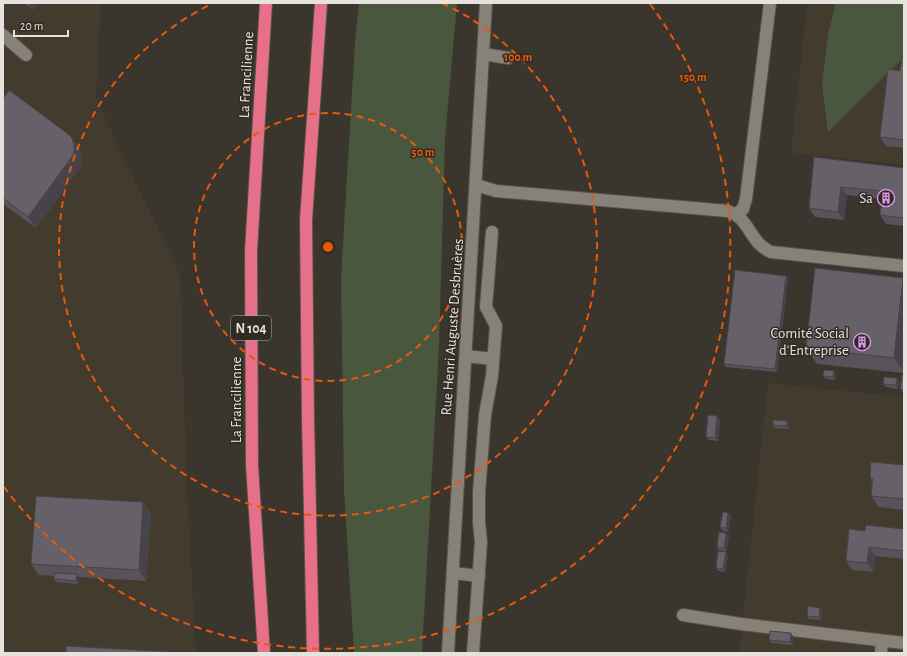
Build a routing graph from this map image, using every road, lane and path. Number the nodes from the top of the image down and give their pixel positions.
1 (266, 3) edge
2 (321, 3) edge
3 (486, 3) edge
4 (770, 3) edge
5 (3, 35) edge
6 (483, 54) junction
7 (26, 55) dead end
8 (508, 58) dead end
9 (476, 186) junction
10 (736, 214) junction
11 (492, 232) dead end
12 (904, 266) edge
13 (466, 356) junction
14 (492, 359) junction
15 (453, 573) junction
16 (479, 576) junction
17 (683, 615) dead end
18 (904, 643) edge
19 (881, 647) edge
20 (264, 653) edge
21 (313, 653) edge
22 (448, 653) edge
23 (473, 653) edge

1 - 20 highway, La Francilienne / N 104
2 - 21 highway
3 - 6 lane, Rue Henri Auguste Desbruères
4 - 10 lane
5 - 7 lane
6 - 8 lane
6 - 9 lane, Rue Henri Auguste Desbruères
9 - 10 lane
9 - 13 lane, Rue Henri Auguste Desbruères
10 - 12 lane
11 - 14 lane
13 - 14 lane
13 - 15 lane, Rue Henri Auguste Desbruères
14 - 16 lane
15 - 16 lane
15 - 22 lane, Rue Henri Auguste Desbruères
16 - 23 lane
17 - 19 lane
18 - 19 lane

